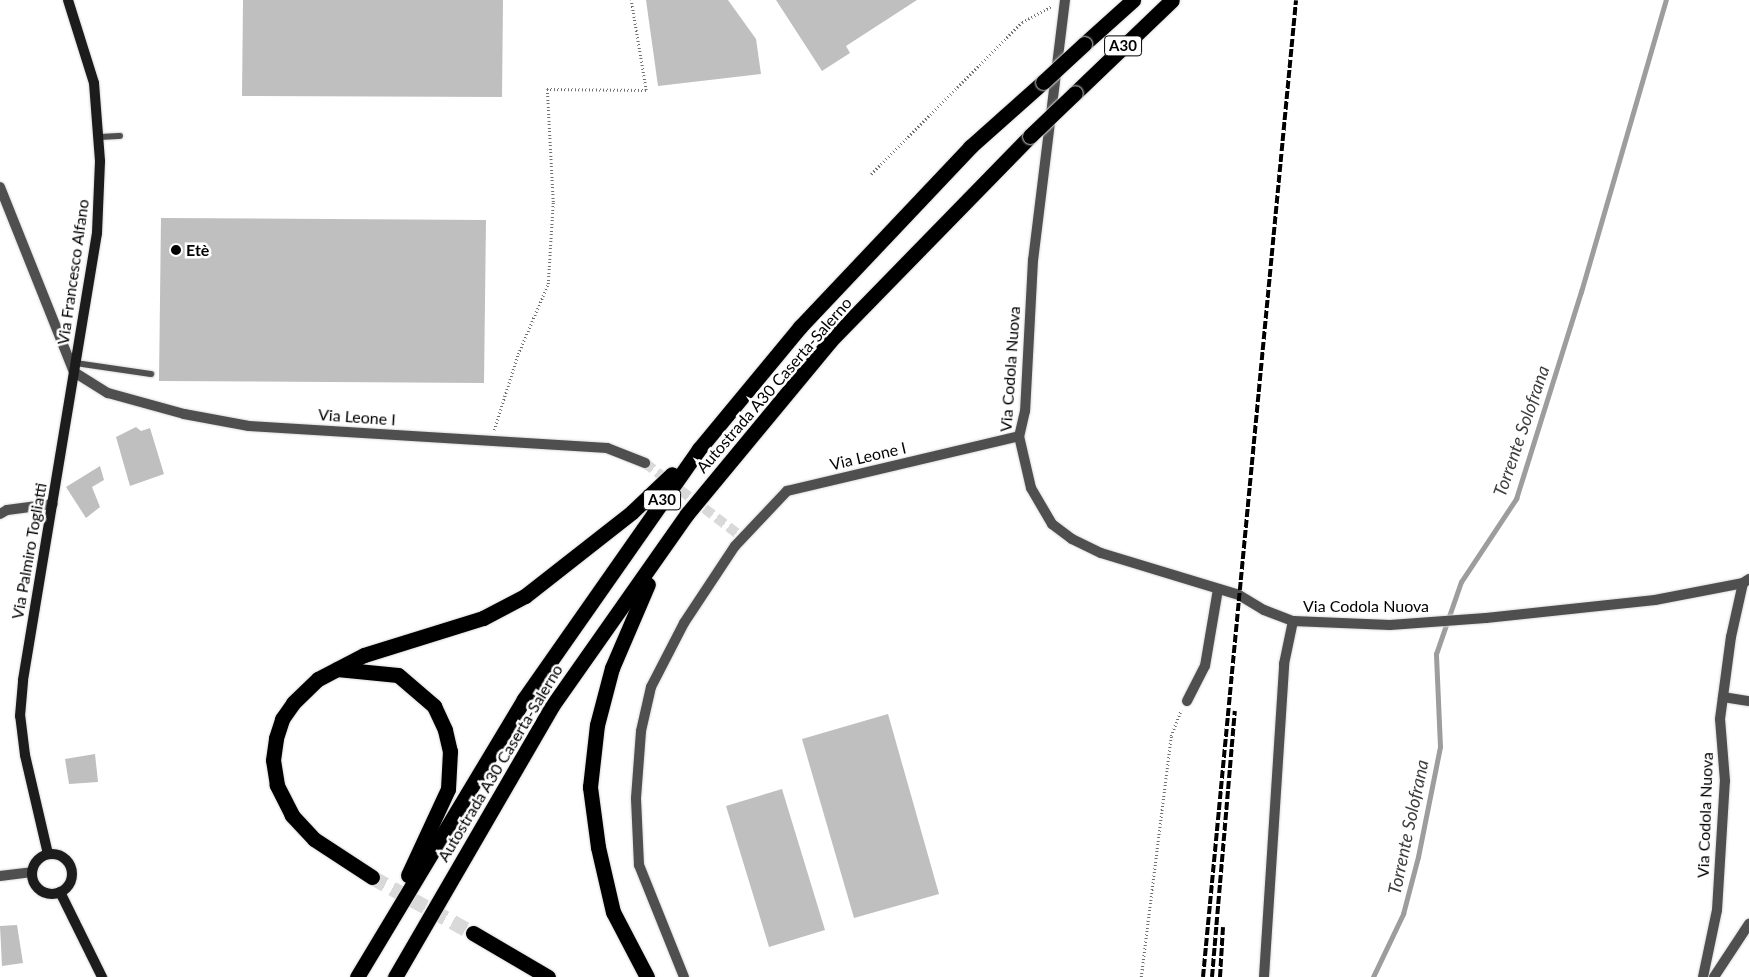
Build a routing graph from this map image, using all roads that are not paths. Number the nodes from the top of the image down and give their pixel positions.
1 (68, 0) edge
2 (1133, 0) edge
3 (1172, 0) edge
4 (1065, 1) edge
5 (120, 136) dead end
6 (98, 137) junction
7 (0, 187) edge
8 (75, 367) junction
9 (151, 374) dead end
10 (1019, 436) junction
11 (699, 449) junction
12 (645, 463) tunnel mouth
13 (53, 504) junction
14 (0, 514) edge
15 (687, 514) junction
16 (1747, 584) edge
17 (1218, 589) junction
18 (1293, 620) junction
19 (335, 669) junction
20 (1723, 697) junction
21 (1187, 701) road end
22 (1749, 701) edge
23 (48, 854) junction
24 (32, 872) junction
25 (0, 876) edge
26 (372, 877) tunnel mouth
27 (60, 892) junction
28 (1749, 924) edge
29 (473, 933) tunnel mouth
30 (377, 942) junction
31 (102, 977) edge
32 (357, 977) edge
33 (395, 977) edge
34 (548, 977) edge
35 (646, 977) edge
36 (684, 977) edge
37 (1264, 977) edge
38 (1703, 977) edge
39 (1714, 977) edge

1 - 6 main road, Via Francesco Alfano
2 - 11 highway, Autostrada A30 Caserta-Salerno / A30, bridge
3 - 15 highway, Autostrada A30 Caserta-Salerno / A30, bridge
4 - 10 street, Via Codola Nuova
5 - 6 lane
6 - 8 main road, Via Francesco Alfano
7 - 8 street
8 - 9 lane
8 - 12 street, Via Leone I
8 - 13 main road, Via Palmiro Togliatti
10 - 17 street, Via Codola Nuova
10 - 36 street, Via Leone I
11 - 19 highway
11 - 30 highway, Autostrada A30 Caserta-Salerno / A30
13 - 14 street
13 - 23 main road, Via Palmiro Togliatti
15 - 33 highway, Autostrada A30 Caserta-Salerno / A30
15 - 35 highway
16 - 18 street, Via Codola Nuova
16 - 20 street, Via Codola Nuova
17 - 18 street, Via Codola Nuova
17 - 21 street
18 - 37 street
19 - 26 highway
19 - 30 highway
20 - 22 street
20 - 38 street, Via Codola Nuova
23 - 24 main road
23 - 27 main road
24 - 25 street
24 - 27 main road
27 - 31 main road
28 - 39 street
29 - 34 highway
30 - 32 highway, Autostrada A30 Caserta-Salerno / A30

